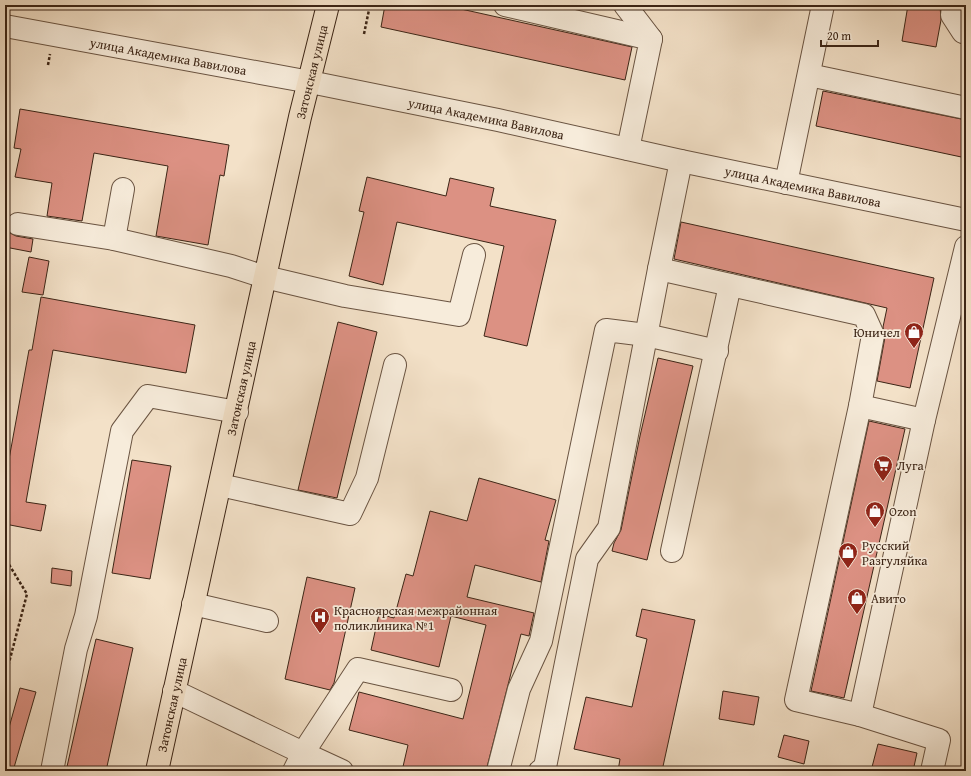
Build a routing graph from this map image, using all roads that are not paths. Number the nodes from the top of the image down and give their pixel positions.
1 (328, 5) edge
2 (505, 5) edge
3 (625, 5) edge
4 (824, 5) edge
5 (953, 5) edge
6 (5, 26) edge
7 (966, 32) edge
8 (650, 39) junction
9 (809, 75) junction
10 (310, 82) junction
11 (966, 108) edge
12 (628, 149) junction
13 (681, 161) junction
14 (786, 183) junction
15 (123, 189) dead end
16 (966, 220) edge
17 (18, 224) dead end
18 (114, 239) junction
19 (966, 247) edge
20 (474, 255) dead end
21 (659, 269) junction
22 (265, 277) junction
23 (730, 285) junction
24 (646, 335) junction
25 (717, 351) junction
26 (395, 365) dead end
27 (860, 406) junction
28 (236, 412) junction
29 (924, 420) junction
30 (220, 485) junction
31 (672, 551) dead end
32 (193, 604) junction
33 (267, 621) dead end
34 (451, 690) dead end
35 (174, 691) junction
36 (860, 715) junction
37 (299, 762) edge
38 (52, 771) edge
39 (157, 771) edge
40 (342, 771) edge
41 (498, 771) edge
42 (540, 771) edge
43 (932, 771) edge

1 - 10 main road, Затонская улица
2 - 8 street
3 - 8 street
4 - 9 street
5 - 7 street
6 - 10 street, улица Академика Вавилова
8 - 12 street
9 - 11 street
9 - 14 street
10 - 12 street, улица Академика Вавилова
10 - 22 main road, Затонская улица
12 - 13 street, улица Академика Вавилова
13 - 14 street, улица Академика Вавилова
13 - 21 street
14 - 16 street, улица Академика Вавилова
15 - 18 street
17 - 18 street
18 - 22 street
19 - 29 street
20 - 22 street
21 - 23 street
21 - 24 street
22 - 28 main road, Затонская улица
23 - 25 street
23 - 27 street
24 - 25 street
24 - 41 street
24 - 42 street
25 - 31 street
26 - 30 street
27 - 29 street
27 - 36 street
28 - 30 main road, Затонская улица
28 - 38 street
29 - 36 street
30 - 32 main road, Затонская улица
32 - 33 street
32 - 35 main road, Затонская улица
34 - 37 street
35 - 37 street
35 - 39 main road, Затонская улица
36 - 43 street
37 - 40 street

